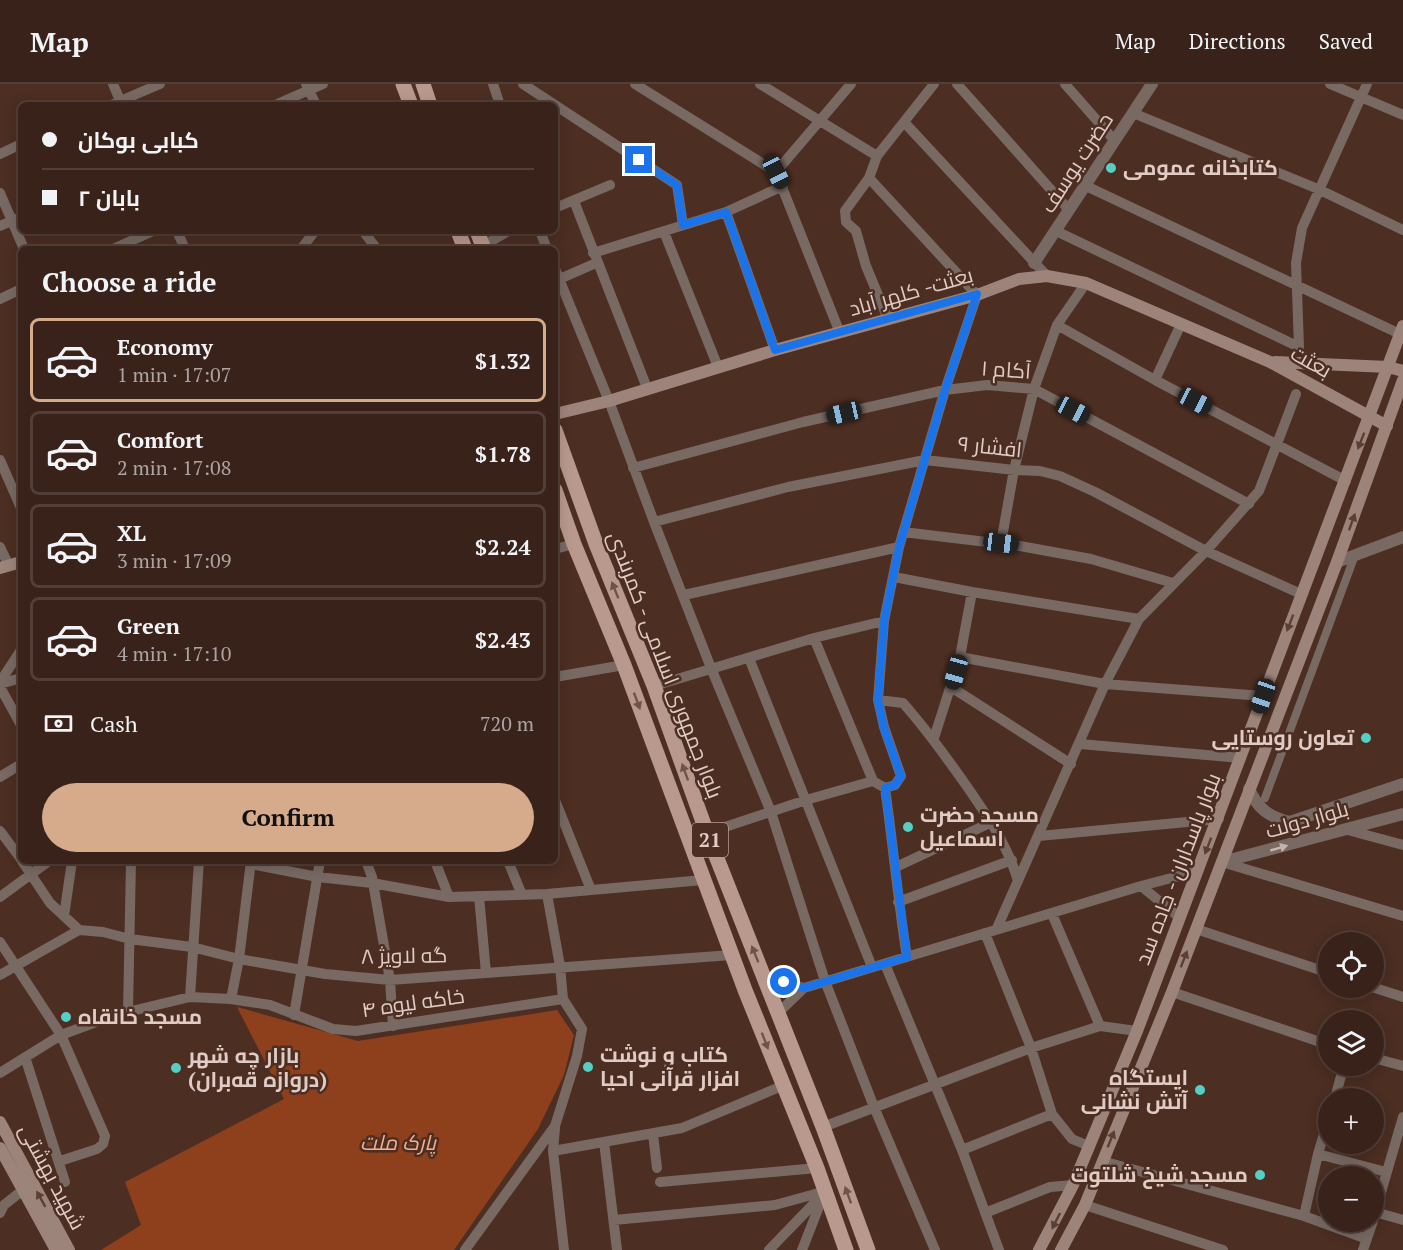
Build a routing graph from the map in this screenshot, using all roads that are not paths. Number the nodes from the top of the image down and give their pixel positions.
1 (113, 84) edge
2 (160, 84) edge
3 (323, 84) edge
4 (493, 84) edge
5 (523, 84) edge
6 (635, 84) edge
7 (760, 84) edge
8 (850, 84) edge
9 (933, 84) edge
10 (957, 84) edge
11 (1065, 84) edge
12 (1152, 84) edge
13 (1330, 84) edge
14 (1367, 84) edge
15 (424, 85) edge
16 (308, 87) edge
17 (407, 94) edge
18 (1362, 97) junction
19 (118, 102) edge
20 (122, 102) edge
21 (280, 102) edge
22 (315, 102) edge
23 (429, 102) edge
24 (499, 102) edge
25 (550, 102) edge
26 (558, 107) edge
27 (1133, 113) junction
28 (1403, 115) edge
29 (820, 121) junction
30 (904, 122) junction
31 (1114, 141) junction
32 (18, 145) edge
33 (0, 153) edge
34 (877, 156) junction
35 (776, 172) junction
36 (869, 178) junction
37 (610, 185) dead end
38 (783, 186) junction
39 (1086, 186) junction
40 (1318, 189) junction
41 (0, 193) edge
42 (574, 201) junction
43 (558, 207) edge
44 (1069, 210) junction
45 (726, 212) junction
46 (16, 219) edge
47 (683, 225) junction
48 (0, 226) edge
49 (1403, 230) edge
50 (1056, 231) junction
51 (663, 232) junction
52 (146, 234) edge
53 (365, 234) edge
54 (503, 234) edge
55 (120, 246) edge
56 (375, 246) edge
57 (485, 246) edge
58 (594, 258) junction
59 (1034, 263) junction
60 (558, 275) edge
61 (1047, 276) junction
62 (558, 281) edge
63 (1086, 283) junction
64 (1298, 285) junction
65 (18, 290) edge
66 (977, 294) junction
67 (0, 299) edge
68 (888, 319) junction
69 (1181, 324) junction
70 (1057, 325) junction
71 (1401, 330) edge
72 (840, 333) junction
73 (775, 350) junction
74 (1270, 362) junction
75 (718, 367) junction
76 (1388, 367) junction
77 (1403, 371) edge
78 (1155, 380) junction
79 (1403, 380) edge
80 (647, 388) junction
81 (1034, 389) junction
82 (945, 390) junction
83 (1296, 394) dead end
84 (609, 401) junction
85 (558, 413) edge
86 (1370, 417) junction
87 (1387, 426) junction
88 (558, 438) edge
89 (1276, 445) junction
90 (0, 460) edge
91 (925, 460) junction
92 (633, 468) junction
93 (1014, 470) junction
94 (1346, 481) junction
95 (558, 499) edge
96 (18, 501) edge
97 (1249, 504) junction
98 (654, 522) junction
99 (903, 532) junction
100 (1403, 537) edge
101 (1001, 543) junction
102 (574, 544) junction
103 (0, 547) edge
104 (899, 547) junction
105 (558, 548) edge
106 (1206, 551) junction
107 (1355, 555) junction
108 (1337, 562) junction
109 (10, 565) edge
110 (894, 578) junction
111 (1173, 583) junction
112 (972, 592) junction
113 (1301, 594) junction
114 (684, 595) junction
115 (1139, 619) junction
116 (884, 621) junction
117 (814, 638) junction
118 (18, 656) edge
119 (960, 657) junction
120 (749, 658) junction
121 (624, 665) junction
122 (711, 668) junction
123 (558, 676) edge
124 (18, 679) edge
125 (0, 684) edge
126 (1105, 684) junction
127 (654, 686) junction
128 (951, 687) junction
129 (1263, 696) junction
130 (878, 700) junction
131 (18, 719) edge
132 (934, 738) junction
133 (1080, 744) junction
134 (1241, 758) junction
135 (1071, 765) junction
136 (18, 766) edge
137 (0, 777) edge
138 (873, 781) junction
139 (1403, 784) edge
140 (885, 788) junction
141 (1249, 789) junction
142 (1265, 798) dead end
143 (806, 800) junction
144 (558, 808) edge
145 (771, 812) junction
146 (1403, 814) edge
147 (1219, 819) junction
148 (992, 822) junction
149 (1344, 829) junction
150 (0, 831) edge
151 (707, 833) junction
152 (1039, 836) junction
153 (1403, 845) edge
154 (18, 855) edge
155 (1012, 860) junction
156 (1222, 862) junction
157 (25, 864) edge
158 (45, 864) edge
159 (72, 864) edge
160 (131, 864) edge
161 (199, 864) edge
162 (251, 864) edge
163 (256, 864) edge
164 (320, 864) edge
165 (367, 864) edge
166 (436, 864) edge
167 (509, 864) edge
168 (896, 867) junction
169 (1198, 871) junction
170 (31, 873) junction
171 (318, 877) junction
172 (703, 880) junction
173 (1018, 881) junction
174 (372, 883) junction
175 (1141, 886) junction
176 (591, 890) junction
177 (548, 894) junction
178 (522, 895) junction
179 (479, 896) junction
180 (0, 897) edge
181 (449, 897) junction
182 (898, 902) junction
183 (1052, 914) junction
184 (64, 916) junction
185 (1403, 916) edge
186 (1180, 918) junction
187 (998, 928) junction
188 (1196, 929) junction
189 (79, 930) junction
190 (985, 933) junction
191 (130, 939) junction
192 (0, 942) edge
193 (192, 947) junction
194 (732, 955) junction
195 (907, 957) junction
196 (238, 958) junction
197 (885, 964) junction
198 (16, 965) junction
199 (560, 966) junction
200 (872, 967) junction
201 (1318, 969) edge
202 (301, 970) junction
203 (486, 973) junction
204 (0, 975) edge
205 (764, 977) junction
206 (390, 980) junction
207 (825, 981) junction
208 (804, 988) junction
209 (1384, 991) edge
210 (1172, 992) junction
211 (1403, 997) edge
212 (190, 998) junction
213 (231, 999) junction
214 (563, 999) junction
215 (128, 1011) junction
216 (778, 1013) junction
217 (294, 1015) junction
218 (393, 1026) junction
219 (1100, 1026) junction
220 (1137, 1031) junction
221 (62, 1035) junction
222 (1318, 1041) edge
223 (1030, 1048) junction
224 (1126, 1054) junction
225 (25, 1057) junction
226 (1384, 1061) edge
227 (1142, 1062) junction
228 (1403, 1066) edge
229 (0, 1073) edge
230 (782, 1086) junction
231 (934, 1086) junction
232 (874, 1107) junction
233 (1052, 1114) junction
234 (1403, 1118) edge
235 (0, 1122) edge
236 (555, 1126) junction
237 (823, 1127) junction
238 (652, 1134) junction
239 (604, 1142) junction
240 (1089, 1146) junction
241 (0, 1149) edge
242 (962, 1150) junction
243 (553, 1151) junction
244 (1318, 1154) joint
245 (60, 1161) junction
246 (1102, 1161) junction
247 (657, 1168) dead end
248 (817, 1168) junction
249 (1386, 1172) junction
250 (1384, 1179) edge
251 (65, 1182) dead end
252 (660, 1182) dead end
253 (1073, 1185) junction
254 (23, 1190) junction
255 (826, 1191) junction
256 (1084, 1205) junction
257 (0, 1213) edge
258 (985, 1213) junction
259 (1304, 1216) junction
260 (1384, 1218) edge
261 (614, 1220) junction
262 (1403, 1221) edge
263 (1369, 1232) edge
264 (1367, 1239) junction
265 (56, 1250) edge
266 (69, 1250) edge
267 (465, 1250) edge
268 (564, 1250) edge
269 (617, 1250) edge
270 (768, 1250) edge
271 (802, 1250) edge
272 (846, 1250) edge
273 (868, 1250) edge
274 (935, 1250) edge
275 (999, 1250) edge
276 (1039, 1250) edge
277 (1061, 1250) edge
278 (1223, 1250) edge
279 (1363, 1250) edge

1 - 19 street
2 - 20 street
3 - 16 street
4 - 24 street
5 - 25 street
6 - 35 street
7 - 29 street
8 - 29 street
9 - 30 street
10 - 44 street
11 - 31 street
12 - 27 street, حضرت یوسف
13 - 18 street
14 - 18 street
15 - 17 main road
15 - 23 main road
16 - 21 street
16 - 22 street
18 - 28 street
18 - 40 street
26 - 47 street
27 - 31 street, حضرت یوسف
27 - 40 street
29 - 34 street
29 - 35 street
30 - 34 street
30 - 59 street
31 - 39 street, حضرت یوسف
32 - 33 street
34 - 36 street
35 - 38 street
36 - 66 street
36 - 68 street
37 - 42 street
38 - 45 street
38 - 72 street
39 - 44 street, حضرت یوسف
39 - 64 street
40 - 49 street
40 - 64 street
41 - 46 street
42 - 43 street
42 - 58 street
44 - 50 street, حضرت یوسف
45 - 47 street
45 - 73 street
46 - 48 street
47 - 51 street
50 - 59 street, حضرت یوسف
50 - 64 street
51 - 58 street
51 - 75 street
52 - 55 street
53 - 56 street
54 - 57 street
58 - 60 street
58 - 80 street
59 - 61 street
61 - 63 main road, بعثت- کلهر آباد
61 - 66 main road, بعثت- کلهر آباد
62 - 84 street
63 - 69 main road, بعثت- کلهر آباد
63 - 70 street
64 - 71 street
65 - 67 street
66 - 68 main road, بعثت- کلهر آباد
66 - 82 street
68 - 72 main road, بعثت- کلهر آباد
69 - 74 main road, بعثت- کلهر آباد
69 - 78 street
70 - 78 street
70 - 81 street
71 - 76 main road, بلوار پاسداران - جاده سد
72 - 73 main road, بعثت- کلهر آباد
73 - 75 main road, بعثت- کلهر آباد
74 - 76 main road, بعثت
74 - 86 main road, بعثت
75 - 80 main road, بعثت- کلهر آباد
76 - 77 main road, بعثت
76 - 86 main road, بلوار پاسداران - جاده سد
78 - 89 street
79 - 87 main road, بلوار پاسداران - جاده سد
80 - 84 main road, بعثت- کلهر آباد
81 - 82 street, آکام ۱
81 - 93 street
81 - 97 street, آکام ۱
82 - 91 street
82 - 92 street, آکام ۱
83 - 89 street
84 - 85 main road, بعثت- کلهر آباد
84 - 92 street
86 - 87 main road, بعثت
86 -> 94 main road, بلوار پاسداران - جاده سد
108 -> 87 main road, بلوار پاسداران - جاده سد
127 -> 88 main road, بلوار جمهوری اسلامی - کمربندی / 21
89 - 94 street
89 - 97 street
90 - 96 street
91 - 93 street, افشار ۹
91 - 98 street, افشار ۹
91 - 99 street
92 - 98 street
93 - 101 street
93 - 106 street, افشار ۹
94 - 113 main road, بلوار پاسداران - جاده سد
95 - 102 main road, بلوار جمهوری اسلامی - کمربندی / 21
97 - 106 street
98 - 114 street
99 - 101 street
99 - 104 street
100 - 107 street
101 - 111 street
102 - 105 street
102 - 121 main road, بلوار جمهوری اسلامی - کمربندی / 21
103 - 109 street
104 - 110 street
104 - 114 street
106 - 111 street
106 - 113 street, افشار ۹
107 - 108 street
107 - 142 street
108 - 141 main road, بلوار پاسداران - جاده سد
110 - 112 street
110 - 116 street
111 - 115 street
112 - 115 street
112 - 119 street
113 -> 129 main road, بلوار پاسداران - جاده سد
114 - 122 street
115 - 126 street
116 - 117 street
116 - 130 street
117 - 120 street
117 - 138 street
118 - 125 street
119 - 126 street
119 - 128 street
120 - 122 street
120 - 143 street
121 - 123 street
121 -> 172 main road, بلوار جمهوری اسلامی - کمربندی / 21
122 - 127 street
122 - 145 street
124 - 125 street
125 - 131 street
126 - 129 street
126 - 133 street
151 -> 127 main road, بلوار جمهوری اسلامی - کمربندی / 21
128 - 132 street
128 - 135 street
129 - 134 main road, بلوار پاسداران - جاده سد
130 - 132 street
130 - 140 street
132 - 148 street
133 - 134 street
133 - 135 street
134 - 147 main road, بلوار پاسداران - جاده سد
135 - 152 street
136 - 137 street
138 - 140 street
138 - 143 street
139 - 141 street, بلوار دولت
140 - 168 street
141 - 156 main road, بلوار پاسداران - جاده سد
143 - 145 street
143 - 200 street
144 - 176 street
145 - 151 street
145 - 207 street
146 - 149 street, بلوار دولت
147 - 152 street
147 -> 169 main road, بلوار پاسداران - جاده سد
148 - 155 street
148 - 168 street
149 - 153 street
156 -> 149 street, بلوار دولت
150 - 154 street
205 -> 151 main road, بلوار جمهوری اسلامی - کمربندی / 21
152 - 173 street
155 - 173 street
155 - 182 street
156 - 185 street
156 - 188 main road, بلوار پاسداران - جاده سد
157 - 170 street
158 - 170 street
159 - 184 street
160 - 191 street
161 - 193 street
162 - 196 street
163 - 171 street
164 - 171 street
165 - 174 street
166 - 181 street
167 - 178 street
168 - 182 street
169 - 175 street
169 - 186 main road, بلوار پاسداران - جاده سد
170 - 180 street
170 - 184 street
171 - 174 street
171 - 202 street
172 - 176 street
172 - 194 main road, بلوار جمهوری اسلامی - کمربندی / 21
173 - 187 street
174 - 181 street
174 - 206 street
175 - 183 street
175 - 186 street
176 - 177 street
177 - 178 street
177 - 199 street
178 - 179 street
179 - 181 street
179 - 203 street
182 - 195 street
183 - 187 street
183 - 219 street
184 - 189 street
186 - 220 main road, بلوار پاسداران - جاده سد
187 - 190 street
188 - 201 street
210 -> 188 main road, بلوار پاسداران - جاده سد
189 - 191 street, گه لاویژ ۸
189 - 198 street
190 - 195 street
190 - 223 street
191 - 193 street, گه لاویژ ۸
191 - 215 street
192 - 198 street
193 - 196 street, گه لاویژ ۸
193 - 212 street
194 - 199 street, گه لاویژ ۸
194 -> 230 main road, بلوار جمهوری اسلامی - کمربندی / 21
195 - 197 street
196 - 202 street, گه لاویژ ۸
196 - 213 street
197 - 200 street
197 - 231 street
198 - 204 street
198 - 221 street
199 - 203 street, گه لاویژ ۸
199 - 214 street
200 - 207 street
202 - 206 street, گه لاویژ ۸
202 - 217 street
203 - 206 street, گه لاویژ ۸
205 - 208 street
205 - 216 main road, بلوار جمهوری اسلامی - کمربندی / 21
206 - 218 street
207 - 208 street
207 - 232 street
208 - 216 street
209 - 211 street
210 - 222 street
210 - 227 main road, بلوار پاسداران - جاده سد
212 - 213 street, خاکه لیوه ۴
212 - 215 street, خاکه لیوه ۴
213 - 217 street, خاکه لیوه ۴
214 - 218 street, خاکه لیوه ۴
214 - 236 street
215 - 221 street, خاکه لیوه ۴
216 - 237 main road, بلوار جمهوری اسلامی - کمربندی / 21
217 - 218 street, خاکه لیوه ۴
219 - 220 street
219 - 223 street
220 - 224 main road, بلوار پاسداران - جاده سد
221 - 225 street, خاکه لیوه ۴
221 - 245 street
223 - 231 street
223 - 233 street
224 - 227 main road
224 - 240 main road, بلوار پاسداران - جاده سد
225 - 229 street, خاکه لیوه ۴
225 - 245 street
226 - 228 street
246 -> 227 main road, بلوار پاسداران - جاده سد
230 - 238 street
230 - 248 main road, بلوار جمهوری اسلامی - کمربندی / 21
231 - 232 street
231 - 242 street
232 - 237 street
232 - 274 street
233 - 240 street
233 - 242 street
234 - 249 street
266 -> 235 main road, شهید بهشتی
236 - 243 street
236 - 267 street
273 -> 237 main road, بلوار جمهوری اسلامی - کمربندی / 21
238 - 239 street
238 - 247 street
239 - 243 street
239 - 261 street
240 - 253 main road, بلوار پاسداران - جاده سد
241 - 254 main road, شهید بهشتی
242 - 258 street
243 - 268 street
244 - 249 street
244 - 259 street
245 - 251 street
246 - 256 main road, بلوار پاسداران - جاده سد
246 - 259 street
248 - 252 street
248 - 255 main road, بلوار جمهوری اسلامی - کمربندی / 21
249 - 250 street
253 - 258 street
253 -> 276 main road, بلوار پاسداران - جاده سد
254 - 257 street
254 - 265 main road, شهید بهشتی
255 - 261 street
255 - 270 street
255 - 271 street
255 - 272 main road, بلوار جمهوری اسلامی - کمربندی / 21
256 - 277 main road, بلوار پاسداران - جاده سد
256 - 278 street
258 - 275 street
259 - 264 street
260 - 262 street
261 - 269 street
263 - 264 street
264 - 279 street

